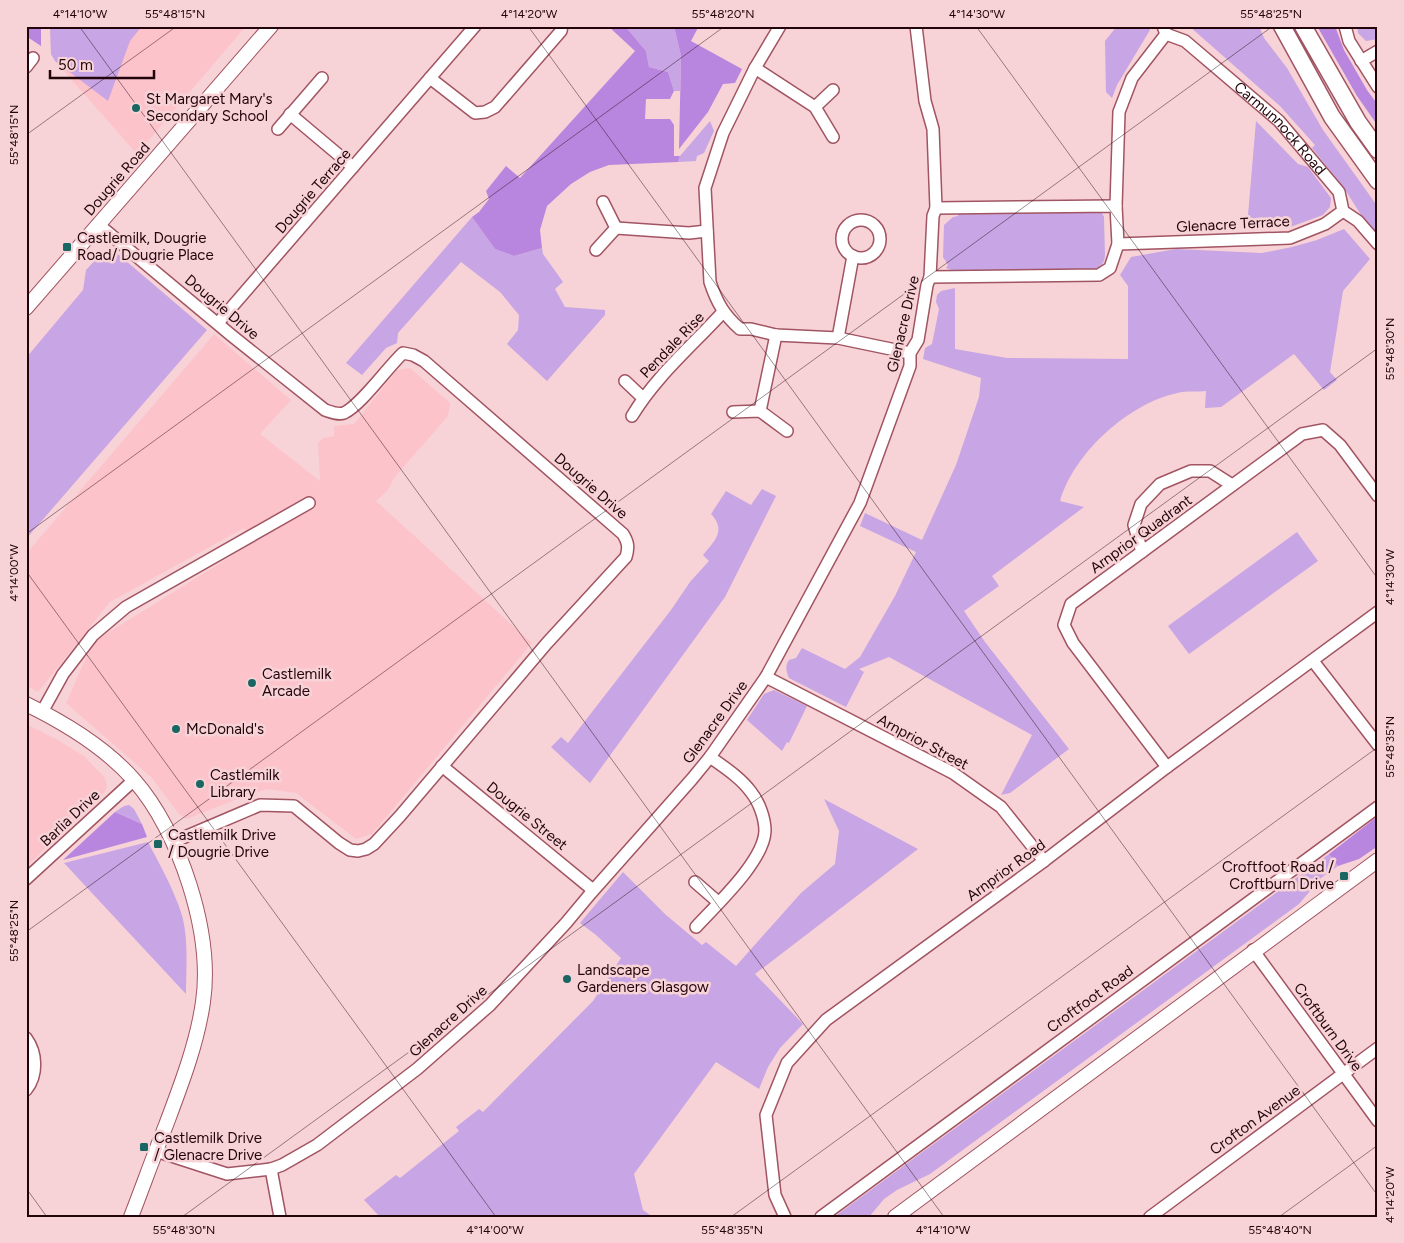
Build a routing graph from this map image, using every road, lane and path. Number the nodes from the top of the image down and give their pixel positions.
1 (271, 26) edge
2 (475, 26) edge
3 (562, 26) edge
4 (780, 26) edge
5 (916, 26) edge
6 (1282, 26) edge
7 (1303, 26) edge
8 (1345, 26) edge
9 (1165, 30) edge
10 (1378, 51) edge
11 (1361, 61) junction
12 (755, 68) junction
13 (322, 78) dead end
14 (430, 78) junction
15 (1378, 87) edge
16 (833, 90) dead end
17 (815, 106) junction
18 (290, 114) junction
19 (278, 129) dead end
20 (833, 137) dead end
21 (1378, 150) edge
22 (353, 167) junction
23 (1378, 180) edge
24 (603, 202) dead end
25 (1116, 206) junction
26 (936, 208) junction
27 (1342, 211) junction
28 (99, 225) junction
29 (616, 228) junction
30 (707, 232) junction
31 (1118, 244) junction
32 (1378, 244) edge
33 (596, 250) dead end
34 (853, 256) dead end
35 (930, 276) junction
36 (26, 308) edge
37 (723, 312) junction
38 (218, 323) junction
39 (776, 335) junction
40 (838, 338) junction
41 (910, 353) junction
42 (625, 381) dead end
43 (643, 398) junction
44 (733, 412) dead end
45 (760, 412) junction
46 (632, 416) dead end
47 (787, 431) dead end
48 (1232, 485) junction
49 (1378, 496) edge
50 (308, 503) dead end
51 (1142, 552) junction
52 (1378, 612) edge
53 (1313, 660) junction
54 (766, 677) junction
55 (26, 704) edge
56 (42, 712) junction
57 (1378, 745) edge
58 (710, 758) junction
59 (442, 766) junction
60 (1167, 767) junction
61 (134, 780) junction
62 (1378, 807) edge
63 (173, 842) junction
64 (1378, 860) edge
65 (1044, 862) junction
66 (26, 879) edge
67 (696, 882) dead end
68 (594, 890) junction
69 (718, 902) junction
70 (696, 927) dead end
71 (1253, 950) junction
72 (26, 1038) edge
73 (1378, 1048) edge
74 (1343, 1074) junction
75 (26, 1090) edge
76 (1378, 1121) edge
77 (156, 1151) junction
78 (271, 1169) junction
79 (131, 1217) edge
80 (280, 1217) edge
81 (785, 1217) edge
82 (821, 1217) edge
83 (895, 1217) edge
84 (1150, 1217) edge

1 - 28 street, Dougrie Road
2 - 14 street, Dougrie Terrace
3 - 14 street
4 - 12 street
5 - 26 street, Glenacre Drive
6 - 23 main road
7 - 21 main road
8 - 11 street
9 - 25 street
9 - 27 street, Carmunnock Road
10 - 11 street
11 - 15 street
12 - 17 street
12 - 30 street
13 - 18 street
14 - 22 street, Dougrie Terrace
16 - 17 street
17 - 20 street
18 - 19 street
18 - 22 street
22 - 38 street, Dougrie Terrace
24 - 29 street
25 - 26 street
25 - 31 street
26 - 35 street, Glenacre Drive
27 - 31 street, Glenacre Terrace
27 - 32 street
28 - 36 street, Dougrie Road
28 - 38 street, Dougrie Drive
29 - 30 street
29 - 33 street
30 - 37 street
31 - 35 street
34 - 40 street
35 - 41 street, Glenacre Drive
37 - 39 street
37 - 43 street, Pendale Rise
38 - 59 street, Dougrie Drive
39 - 40 street
39 - 45 street
40 - 41 street
41 - 54 street, Glenacre Drive
42 - 43 street, Pendale Rise
43 - 46 street, Pendale Rise
44 - 45 street
45 - 47 street
48 - 49 street, Arnprior Quadrant
48 - 51 street, Arnprior Quadrant
48 - 51 street
50 - 56 street
51 - 60 street, Arnprior Quadrant
52 - 53 street, Arnprior Road
53 - 57 street
53 - 60 street, Arnprior Road
54 - 58 street, Glenacre Drive
54 - 65 street, Arnprior Street
55 - 56 street
56 - 61 street
58 - 68 street, Glenacre Drive
58 - 69 street
59 - 63 street, Dougrie Drive
59 - 68 street, Dougrie Street
60 - 65 street, Arnprior Road
61 - 63 street
61 - 66 street, Barlia Drive
62 - 82 street, Croftfoot Road
63 - 77 street
64 - 71 street
65 - 81 street, Arnprior Road
67 - 69 street
68 - 78 street, Glenacre Drive
69 - 70 street
71 - 74 street, Croftburn Drive
71 - 83 street
72 - 75 street
73 - 74 street, Crofton Avenue
74 - 76 street, Croftburn Drive
74 - 84 street, Crofton Avenue
77 - 78 street, Glenacre Drive
77 - 79 street
78 - 80 street

